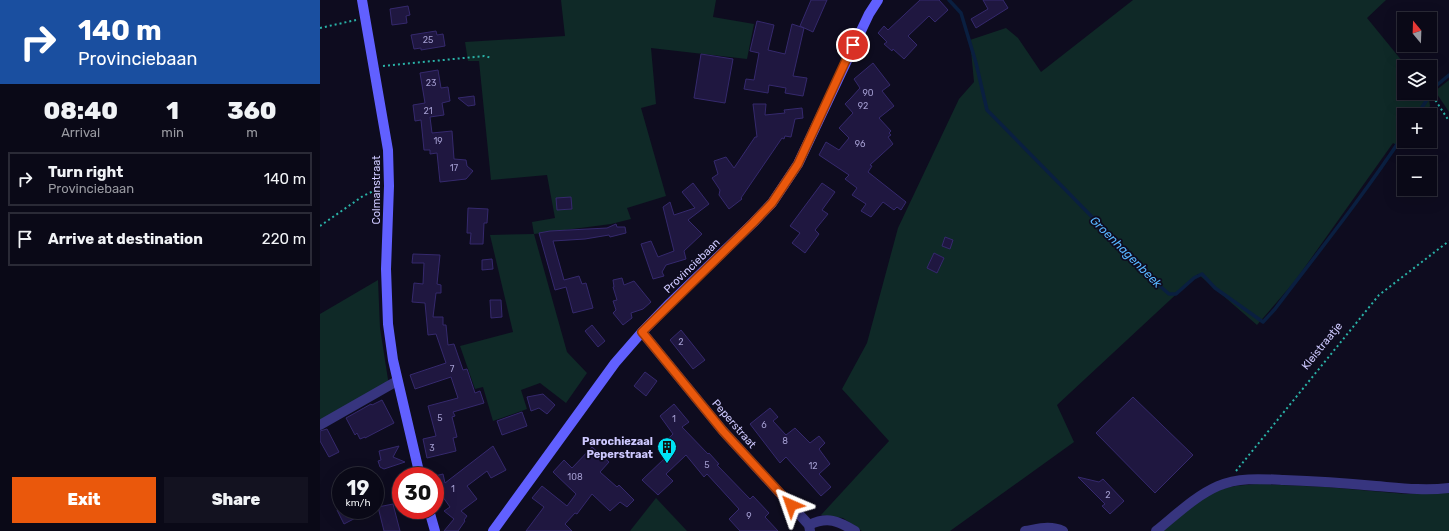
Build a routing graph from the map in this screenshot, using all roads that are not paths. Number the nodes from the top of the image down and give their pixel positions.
1 (362, 0) edge
2 (878, 0) edge
3 (642, 332) junction
4 (397, 381) junction
5 (320, 425) edge
6 (418, 467) edge
7 (1449, 488) edge
8 (432, 519) edge
9 (809, 528) edge
10 (435, 531) edge
11 (493, 531) edge
12 (855, 531) edge
13 (1025, 531) edge
14 (1063, 531) edge
15 (1156, 531) edge

1 - 4 main road, Colmanstraat
2 - 3 main road, Provinciebaan
3 - 9 street, Peperstraat
3 - 11 main road, Provinciebaan
4 - 5 street
4 - 6 main road, Colmanstraat
7 - 15 street
8 - 10 main road
9 - 12 street
13 - 14 street

